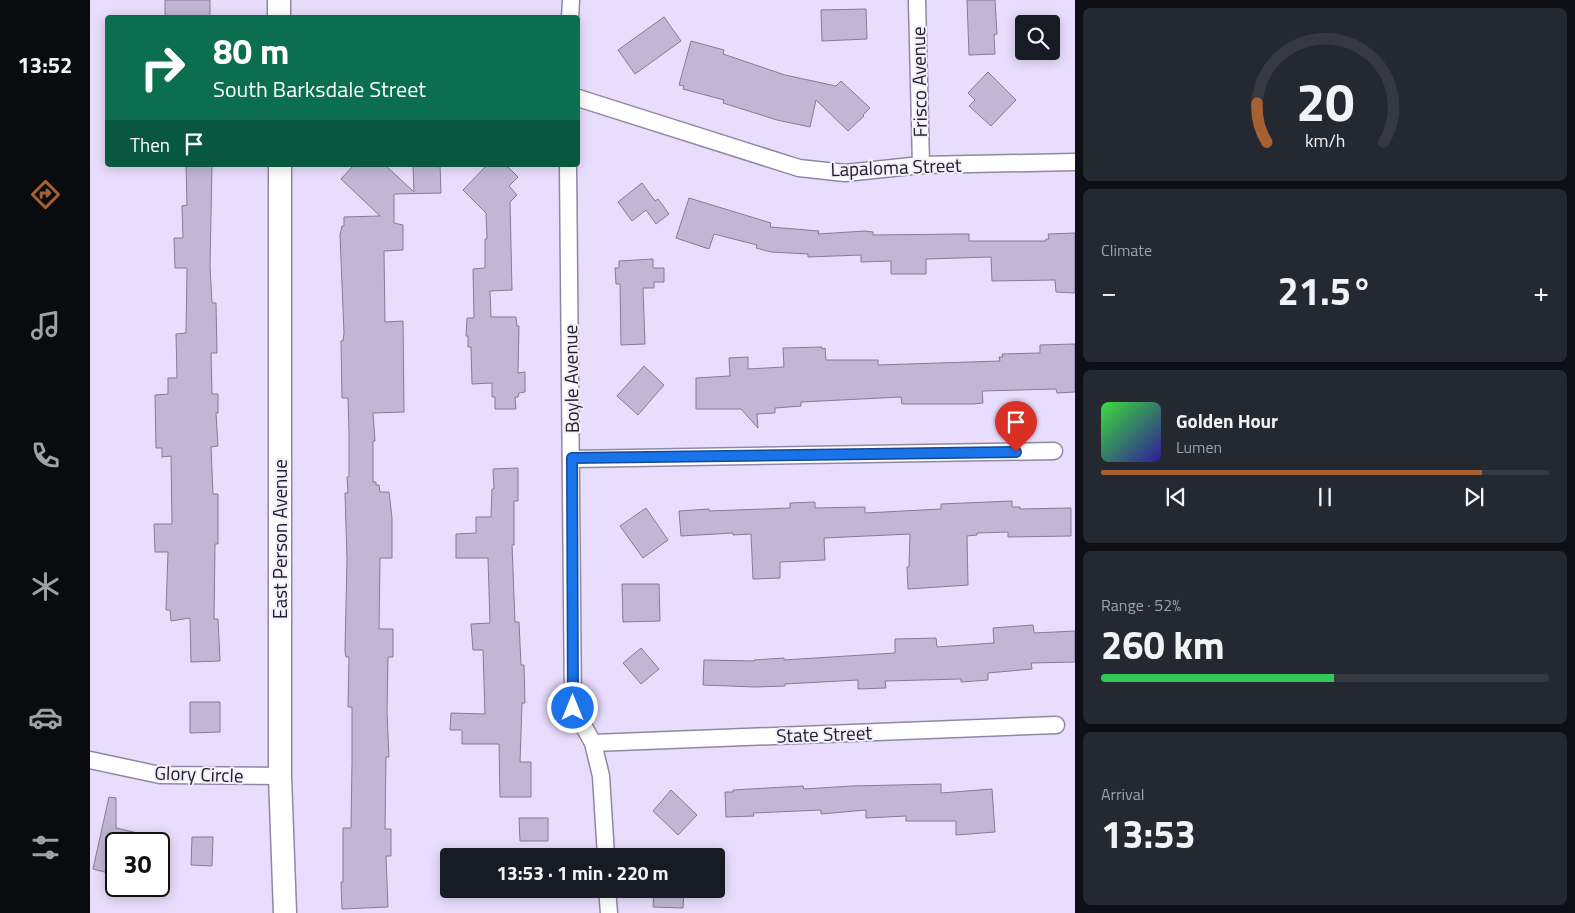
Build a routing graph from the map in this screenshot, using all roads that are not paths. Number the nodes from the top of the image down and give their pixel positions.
1 (279, 0) edge
2 (571, 0) edge
3 (917, 0) edge
4 (279, 15) edge
5 (570, 15) edge
6 (580, 99) edge
7 (1075, 162) edge
8 (921, 165) junction
9 (280, 167) edge
10 (568, 167) edge
11 (1054, 451) dead end
12 (572, 458) junction
13 (1056, 725) dead end
14 (593, 743) junction
15 (90, 760) edge
16 (280, 776) junction
17 (606, 848) edge
18 (608, 898) edge
19 (285, 913) edge
20 (609, 913) edge

1 - 4 main road
2 - 5 street
3 - 8 street, Frisco Avenue
6 - 8 street, Lapaloma Street
7 - 8 street, Lapaloma Street
9 - 16 main road, East Person Avenue
10 - 12 street, Boyle Avenue
11 - 12 street
12 - 14 street, Boyle Avenue
13 - 14 street, State Street
14 - 17 street, Boyle Avenue
15 - 16 street, Glory Circle
16 - 19 main road, East Person Avenue
18 - 20 street

